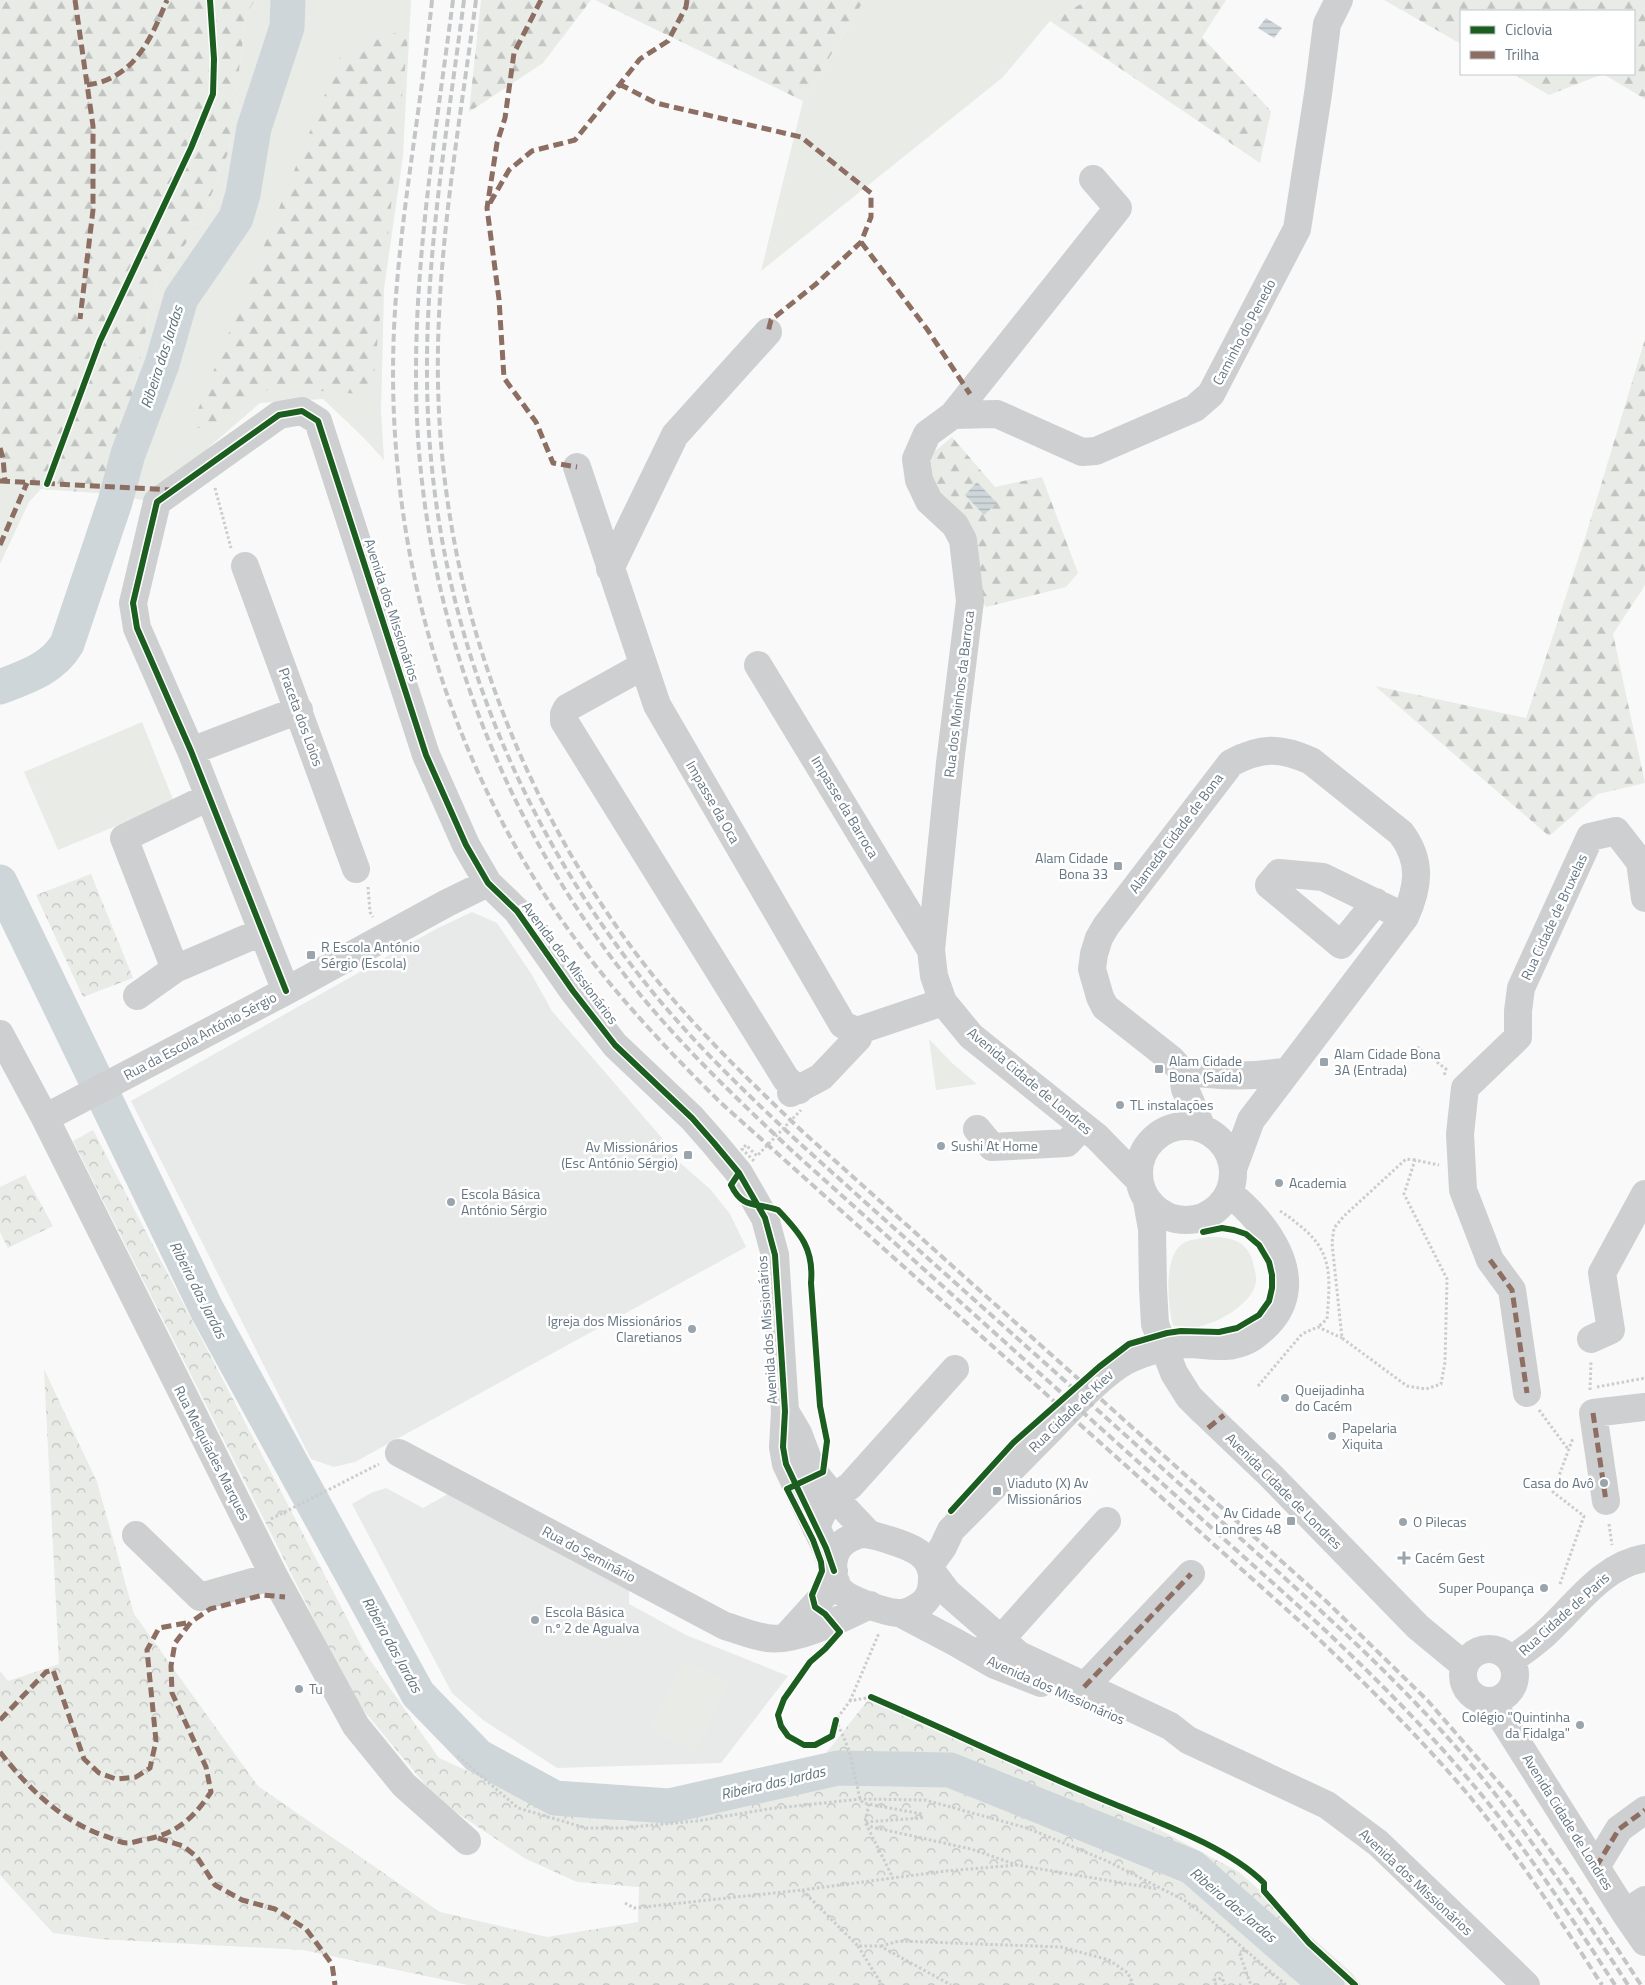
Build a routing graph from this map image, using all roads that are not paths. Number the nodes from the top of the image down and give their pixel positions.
1 (1339, 0) edge
2 (1093, 179) dead end
3 (768, 332) dead end
4 (953, 415) junction
5 (577, 467) dead end
6 (245, 566) road end
7 (610, 569) junction
8 (758, 665) dead end
9 (643, 666) junction
10 (299, 710) junction
11 (191, 751) junction
12 (209, 797) junction
13 (356, 869) road end
14 (488, 883) junction
15 (1645, 898) edge
16 (1376, 902) dead end
17 (1406, 917) junction
18 (261, 932) junction
19 (931, 950) junction
20 (175, 969) junction
21 (286, 991) junction
22 (137, 996) dead end
23 (943, 1002) junction
24 (857, 1030) junction
25 (0, 1034) edge
26 (1288, 1071) junction
27 (1183, 1080) junction
28 (44, 1118) junction
29 (1251, 1120) junction
30 (977, 1129) dead end
31 (1166, 1130) junction
32 (1205, 1130) junction
33 (1090, 1132) junction
34 (1231, 1181) junction
35 (1143, 1190) junction
36 (1645, 1194) edge
37 (1196, 1218) junction
38 (1270, 1240) junction
39 (1153, 1288) junction
40 (1591, 1339) dead end
41 (955, 1369) dead end
42 (1527, 1393) road end
43 (1645, 1407) edge
44 (785, 1411) junction
45 (399, 1453) dead end
46 (834, 1497) junction
47 (1606, 1501) road end
48 (1107, 1521) dead end
49 (816, 1528) junction
50 (951, 1530) junction
51 (868, 1534) junction
52 (136, 1535) dead end
53 (909, 1546) junction
54 (1645, 1558) edge
55 (931, 1568) junction
56 (1191, 1574) dead end
57 (274, 1576) junction
58 (835, 1576) junction
59 (886, 1610) junction
60 (785, 1638) junction
61 (1001, 1639) junction
62 (955, 1642) junction
63 (1511, 1660) junction
64 (1464, 1664) junction
65 (1084, 1687) junction
66 (1491, 1701) junction
67 (1188, 1740) junction
68 (1645, 1810) edge
69 (467, 1841) dead end
70 (1596, 1866) junction
71 (1635, 1907) edge
72 (1645, 1942) edge
73 (1526, 1985) edge

1 - 4 street, Caminho do Penedo
2 - 4 street, Rua dos Moinhos da Barroca
3 - 7 street
4 - 19 street, Rua dos Moinhos da Barroca
5 - 7 street, Impasse da Oca
6 - 10 street, Praceta dos Loios
7 - 9 street, Impasse da Oca
8 - 19 street, Impasse da Barroca
9 - 24 street, Impasse da Oca
9 - 24 street
10 - 11 street
10 - 13 street, Praceta dos Loios
11 - 12 street
11 - 14 street, Avenida dos Missionários
12 - 18 street
12 - 20 street
14 - 21 street, Rua da Escola António Sérgio
14 - 44 street, Avenida dos Missionários
15 - 42 street, Rua Cidade de Bruxelas
16 - 17 street
17 - 26 street, Alameda Cidade de Bona
17 - 27 street, Alameda Cidade de Bona
18 - 20 street
18 - 21 street
19 - 23 street, Rua dos Moinhos da Barroca
20 - 22 street
21 - 28 street, Rua da Escola António Sérgio
23 - 24 street
23 - 33 street, Avenida Cidade de Londres
25 - 28 street, Rua Melquíades Marques
26 - 27 street
26 - 29 street, Alameda Cidade de Bona
27 - 31 street
27 - 32 street, Alameda Cidade de Bona
28 - 57 street, Rua Melquíades Marques
29 - 32 street
29 - 34 street, Alameda Cidade de Bona
30 - 33 street
31 - 32 street
31 - 33 street, Avenida Cidade de Londres
31 - 35 street
32 - 34 street
33 - 35 street, Avenida Cidade de Londres
34 - 37 street
34 - 38 street, Rua Cidade de Kiev
35 - 37 street
35 - 39 street, Avenida Cidade de Londres
36 - 40 street
37 - 38 street
37 - 39 street, Avenida Cidade de Londres
38 - 50 street, Rua Cidade de Kiev
39 - 64 street, Avenida Cidade de Londres, bridge
41 - 46 street
43 - 47 street
44 - 46 street, Avenida dos Missionários
44 - 49 street, Avenida dos Missionários
45 - 60 street, Rua do Seminário
46 - 49 street
46 - 51 street, Avenida dos Missionários
48 - 61 street, Avenida dos Missionários
49 - 58 street, Avenida dos Missionários
50 - 53 street, Rua Cidade de Kiev
50 - 55 street, Rua Cidade de Kiev
51 - 53 street
51 - 58 street
52 - 57 street
53 - 55 street
54 - 63 street, Rua Cidade de Paris
55 - 59 street
55 - 61 street, Avenida dos Missionários
56 - 65 street
57 - 69 street, Rua Melquíades Marques
58 - 59 street
58 - 60 street
59 - 60 street, Rua do Seminário
59 - 62 street, Avenida dos Missionários
61 - 62 street, Avenida dos Missionários
61 - 65 street, Avenida dos Missionários
62 - 67 street, Avenida dos Missionários
63 - 64 street
63 - 66 street
64 - 66 street
65 - 67 street, Avenida dos Missionários
66 - 70 street, Avenida Cidade de Londres
67 - 73 street, Avenida dos Missionários
68 - 70 street
70 - 71 street, Avenida Cidade de Londres
71 - 72 street, Avenida Cidade de Londres

